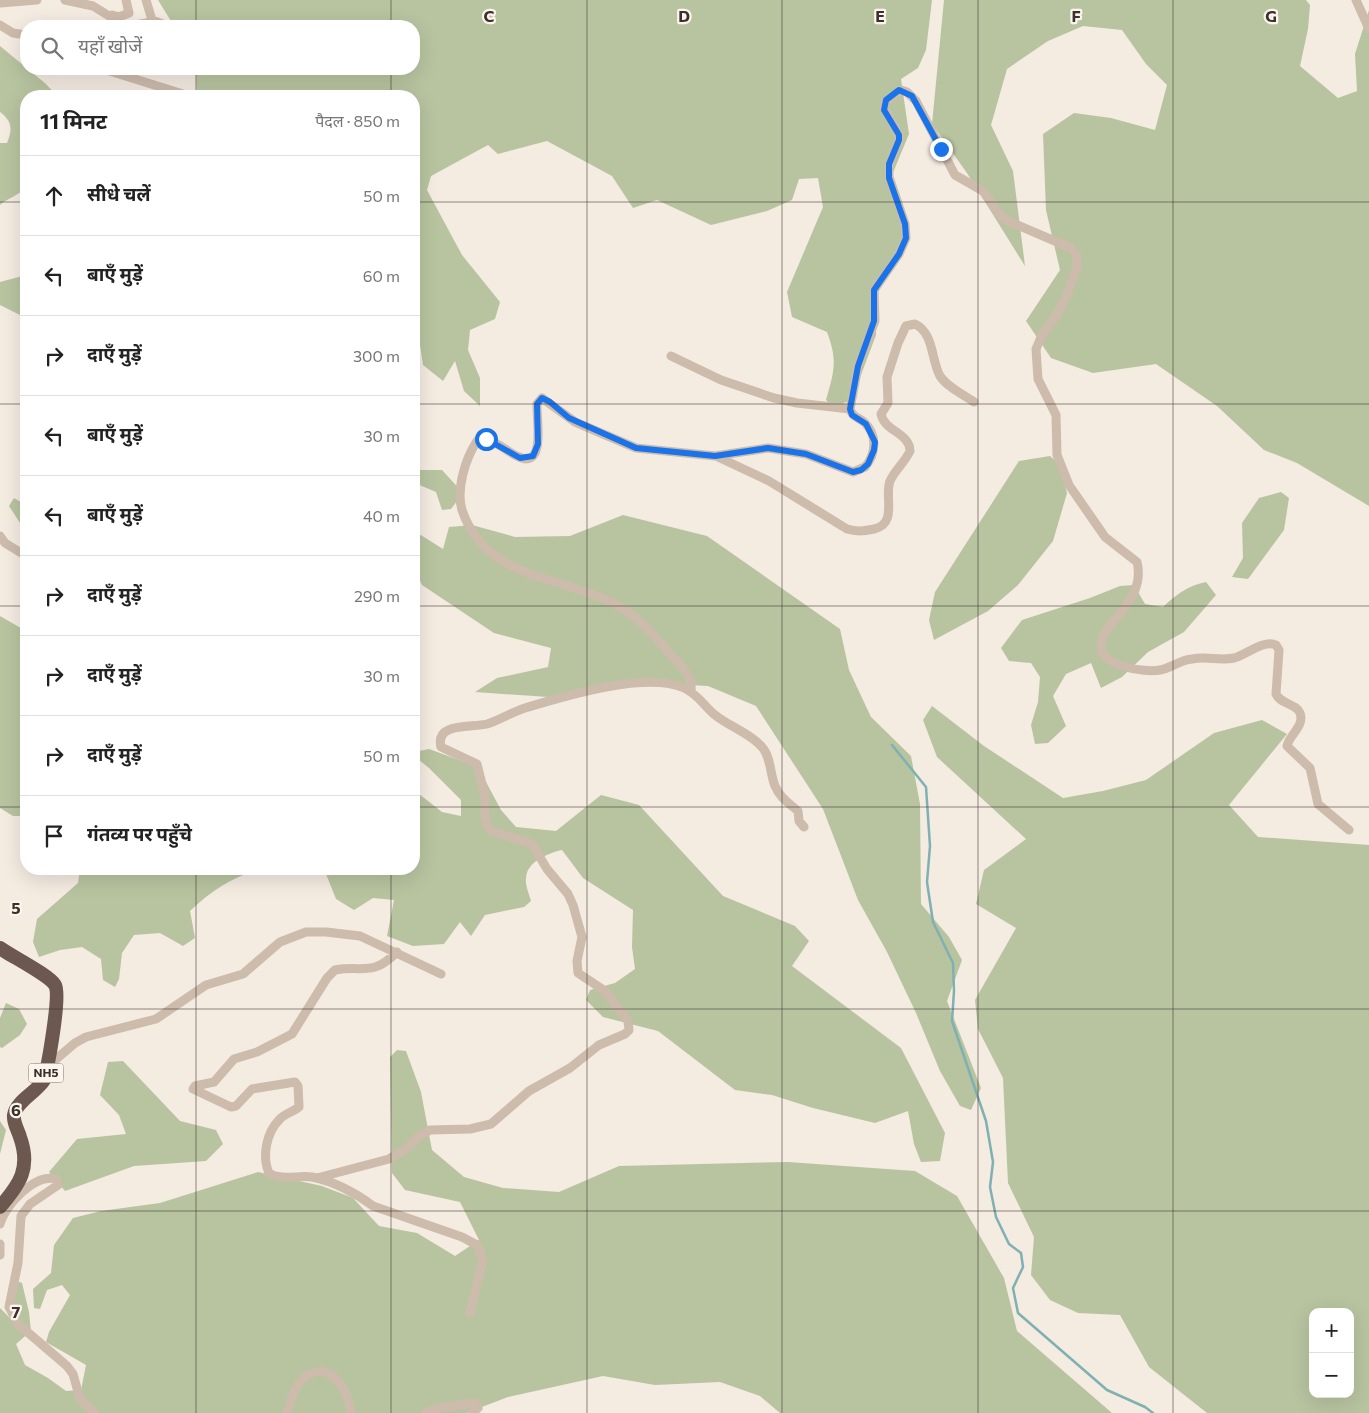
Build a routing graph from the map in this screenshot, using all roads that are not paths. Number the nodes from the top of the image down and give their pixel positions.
1 (37, 0) edge
2 (65, 0) edge
3 (126, 0) edge
4 (146, 0) edge
5 (1356, 0) edge
6 (0, 2) edge
7 (103, 12) junction
8 (116, 20) edge
9 (152, 20) edge
10 (0, 26) edge
11 (1369, 29) edge
12 (20, 34) edge
13 (122, 75) edge
14 (169, 90) edge
15 (671, 356) dead end
16 (974, 402) dead end
17 (850, 409) junction
18 (715, 456) junction
19 (0, 536) edge
20 (20, 552) edge
21 (691, 692) junction
22 (804, 827) dead end
23 (1349, 830) dead end
24 (0, 948) edge
25 (397, 952) junction
26 (441, 974) dead end
27 (48, 1067) junction
28 (317, 1178) junction
29 (0, 1206) edge
30 (0, 1224) edge
31 (0, 1244) edge
32 (0, 1255) edge
33 (470, 1313) dead end
34 (95, 1413) edge
35 (287, 1413) edge
36 (351, 1413) edge
37 (425, 1413) edge
38 (472, 1413) edge

1 - 6 street
2 - 7 street
3 - 7 street
4 - 9 street
5 - 11 street
7 - 8 street
10 - 12 street
13 - 14 street
15 - 17 street
16 - 18 street
17 - 18 street
17 - 23 street
18 - 21 street
19 - 20 street
21 - 22 street
21 - 28 street
24 - 27 highway, NH5
25 - 26 street
25 - 27 street
25 - 28 street
27 - 29 highway, NH5
28 - 33 street
30 - 34 street
31 - 32 street
35 - 36 street
37 - 38 street

